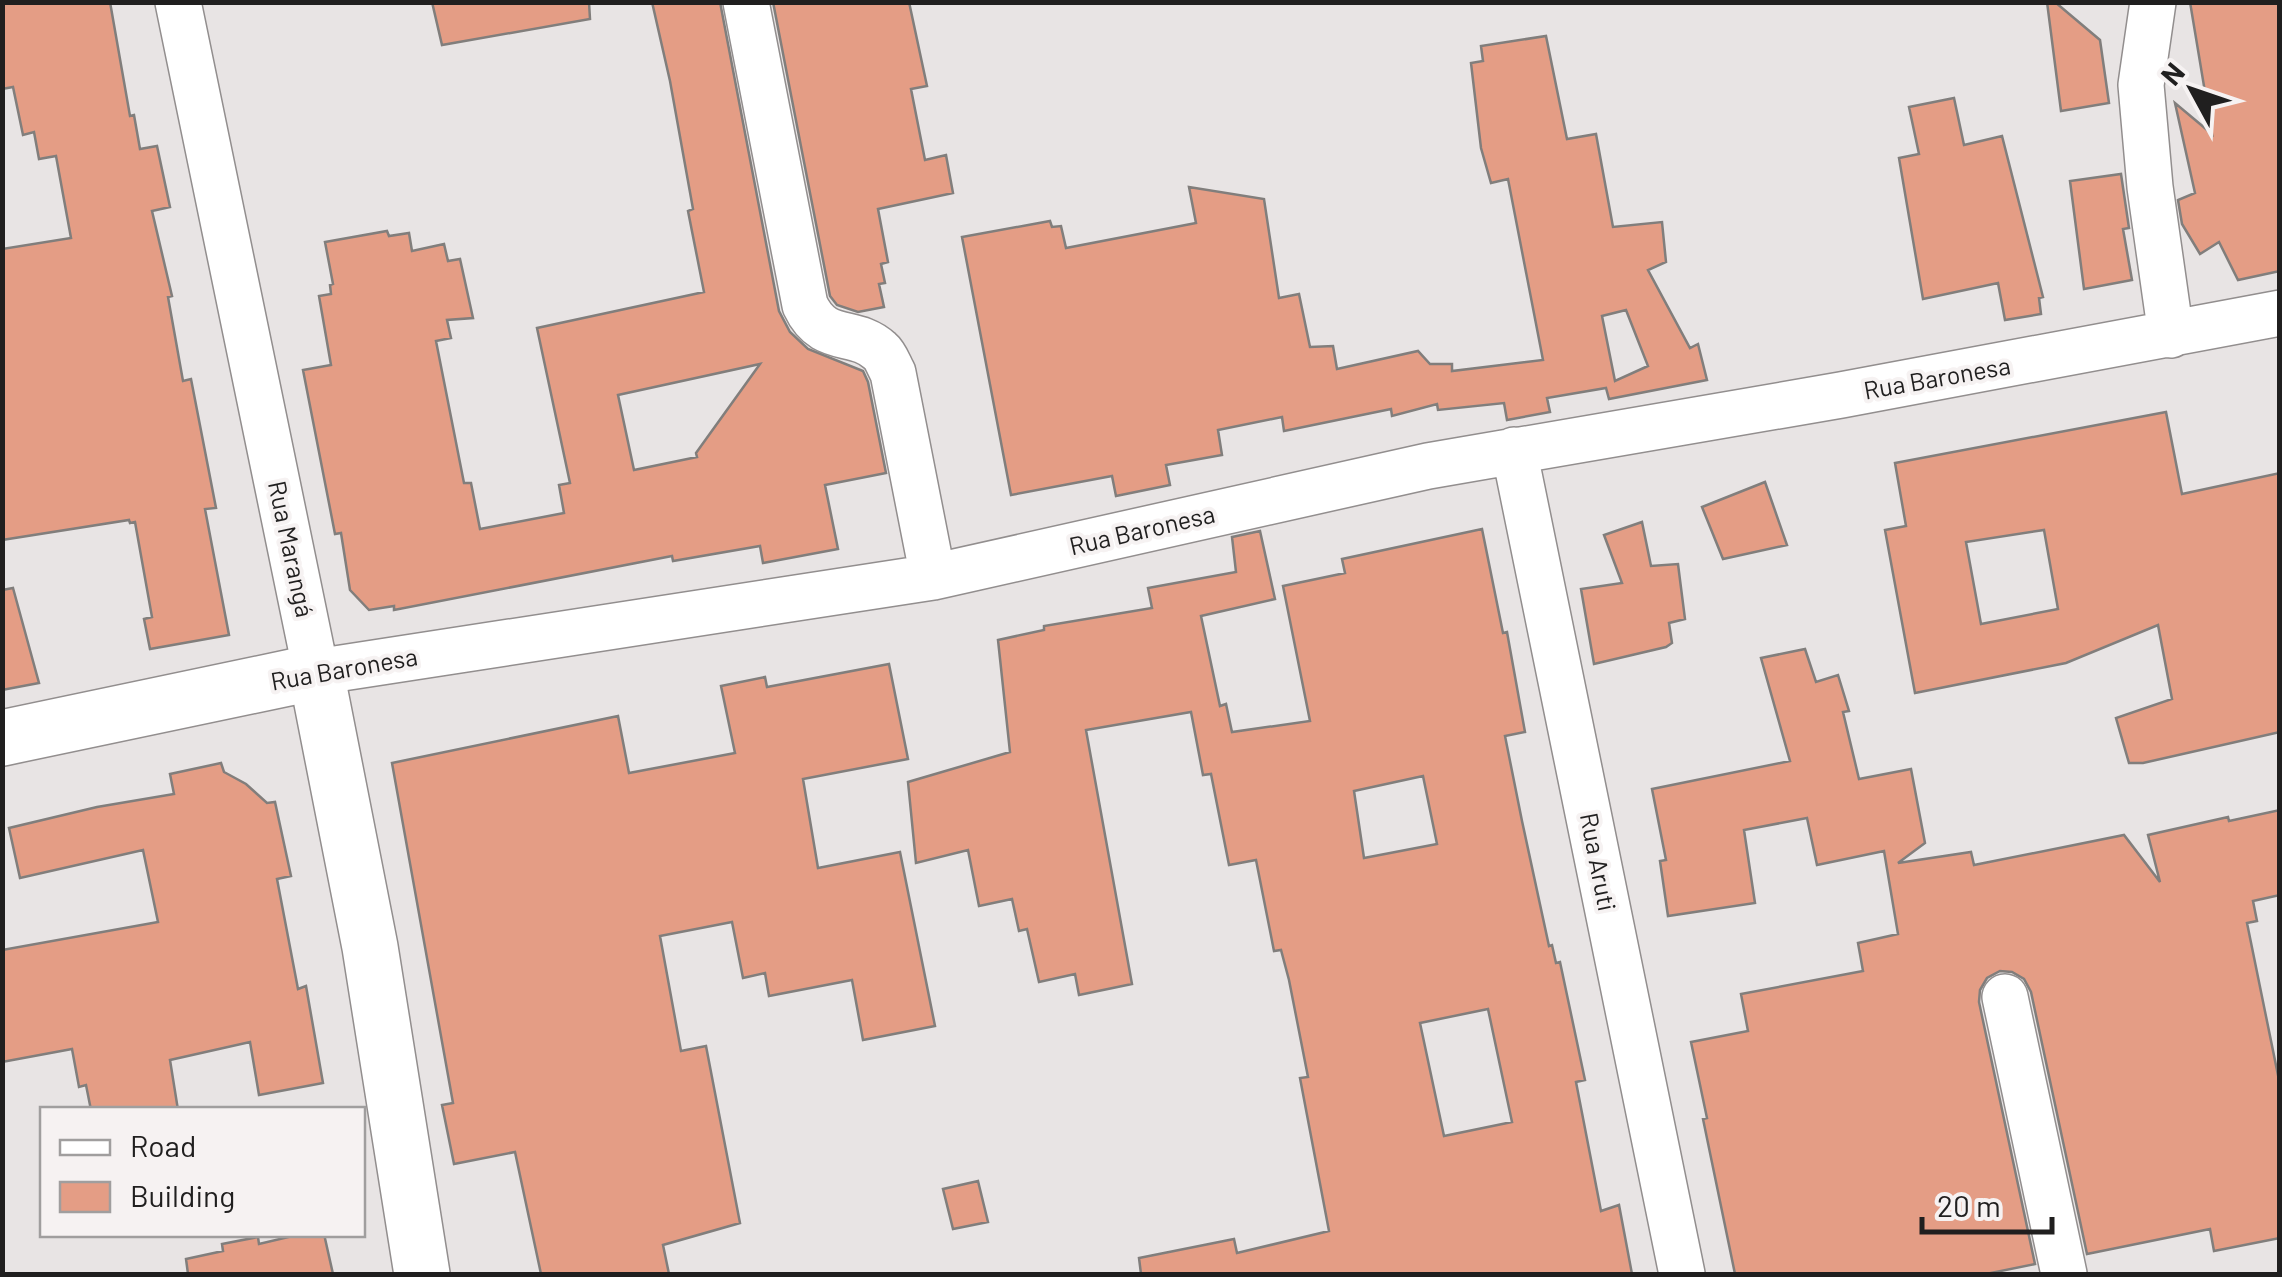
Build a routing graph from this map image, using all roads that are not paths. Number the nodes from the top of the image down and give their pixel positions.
1 (178, 2) edge
2 (746, 2) edge
3 (2154, 2) edge
4 (2280, 313) edge
5 (2170, 335) junction
6 (1514, 450) junction
7 (934, 577) junction
8 (316, 672) junction
9 (2, 738) edge
10 (2005, 997) dead end
11 (422, 1274) edge
12 (1682, 1274) edge
13 (2064, 1274) edge

1 - 8 street, Rua Marangá
2 - 7 street
3 - 5 street
4 - 5 street, Rua Baronesa
5 - 6 street, Rua Baronesa
6 - 7 street, Rua Baronesa
6 - 12 street, Rua Aruti
7 - 8 street, Rua Baronesa
8 - 9 street, Rua Baronesa
8 - 11 street, Rua Marangá
10 - 13 street

